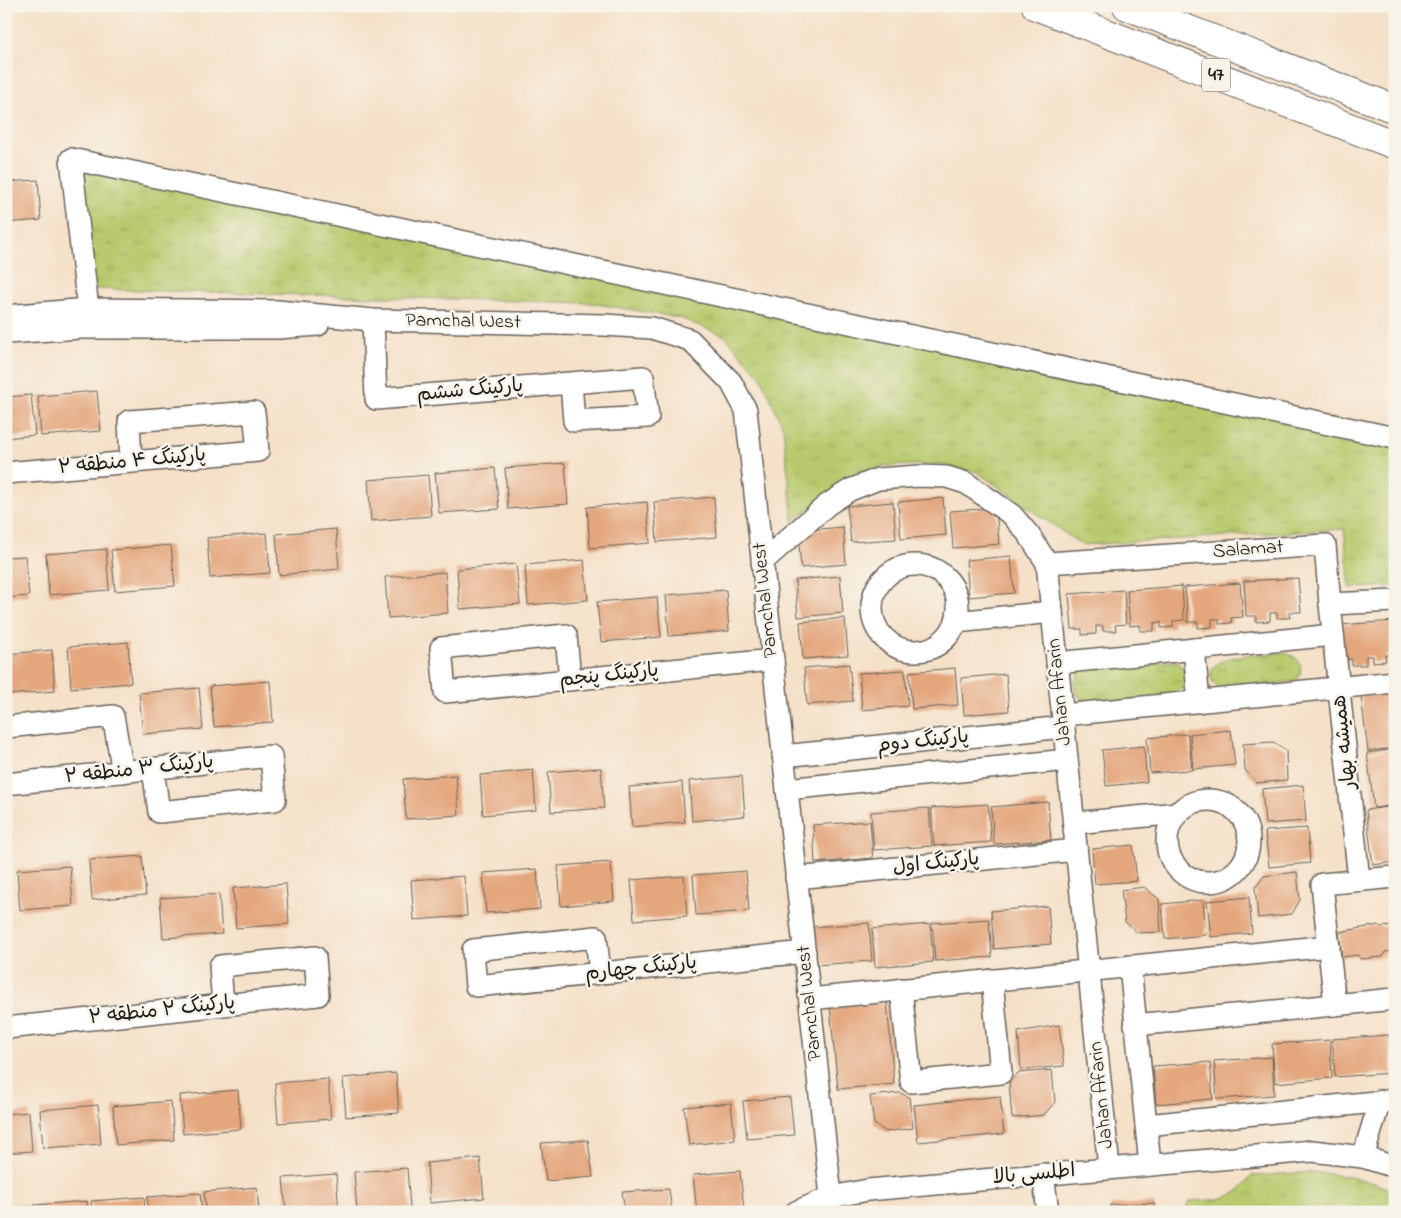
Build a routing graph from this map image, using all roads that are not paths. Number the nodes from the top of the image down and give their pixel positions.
1 (1036, 6) edge
2 (1127, 6) edge
3 (1395, 109) edge
4 (1395, 145) edge
5 (88, 309) junction
6 (6, 316) edge
7 (373, 320) junction
8 (6, 333) edge
9 (571, 383) junction
10 (1395, 438) edge
11 (130, 462) junction
12 (6, 473) edge
13 (762, 562) junction
14 (1047, 563) junction
15 (1395, 601) edge
16 (1330, 604) junction
17 (1052, 612) junction
18 (956, 622) junction
19 (1333, 635) junction
20 (1194, 649) junction
21 (773, 660) junction
22 (1057, 663) junction
23 (570, 680) junction
24 (1395, 682) edge
25 (1339, 688) junction
26 (1200, 702) junction
27 (1063, 721) junction
28 (6, 727) edge
29 (924, 742) junction
30 (783, 756) junction
31 (1067, 760) junction
32 (153, 769) junction
33 (123, 772) junction
34 (927, 775) junction
35 (6, 784) edge
36 (787, 789) junction
37 (1178, 813) dead end
38 (1074, 823) junction
39 (1076, 850) junction
40 (1395, 877) edge
41 (796, 878) junction
42 (1359, 880) junction
43 (1329, 946) junction
44 (804, 952) junction
45 (1130, 966) junction
46 (1089, 970) junction
47 (600, 973) junction
48 (992, 980) junction
49 (1395, 983) edge
50 (902, 989) junction
51 (810, 999) junction
52 (1394, 999) edge
53 (1395, 1004) edge
54 (223, 1005) junction
55 (1335, 1005) junction
56 (1136, 1025) junction
57 (6, 1028) edge
58 (1388, 1101) edge
59 (1146, 1125) junction
60 (1362, 1157) junction
61 (1150, 1165) junction
62 (1395, 1167) edge
63 (1109, 1168) junction
64 (1043, 1174) junction
65 (831, 1196) junction
66 (796, 1212) edge
67 (1048, 1212) edge

1 - 4 highway, 47
2 - 3 highway, 47
5 - 6 street, Pamchal West
5 - 7 street, Pamchal West
5 - 10 street
7 - 8 street, Pamchal West
7 - 9 street, پارکینگ ششم
7 - 13 street, Pamchal West
9 - 9 street, پارکینگ ششم
11 - 11 street, پارکینگ ۴ منطقه ۲
11 - 12 street, پارکینگ ۴ منطقه ۲
13 - 14 street, Jahan Afarin
13 - 21 street, Pamchal West
14 - 16 street, Salamat
14 - 17 street, Jahan Afarin
15 - 16 street
16 - 19 street, همیشه بهار
17 - 18 street
17 - 22 street, Jahan Afarin
18 - 18 street
19 - 20 street
19 - 25 street, همیشه بهار
20 - 22 street
20 - 26 street
21 - 23 street, پارکینگ پنجم
21 - 30 street, Pamchal West
22 - 27 street, Jahan Afarin
23 - 23 street, پارکینگ پنجم
24 - 25 street, پارکینگ دوم
25 - 26 street, پارکینگ دوم
25 - 42 street, همیشه بهار
26 - 27 street, پارکینگ دوم
27 - 29 street, پارکینگ دوم
27 - 31 street, Jahan Afarin
28 - 33 street
29 - 30 street, پارکینگ دوم
29 - 34 street
30 - 36 street, Pamchal West
31 - 34 street, پارکینگ دوم
31 - 38 street, Jahan Afarin
32 - 32 street, پارکینگ ۳ منطقه ۲
32 - 33 street, پارکینگ ۳ منطقه ۲
33 - 35 street, پارکینگ ۳ منطقه ۲
34 - 36 street, پارکینگ دوم
36 - 41 street, Pamchal West
37 - 38 street
38 - 39 street, Jahan Afarin
39 - 41 street, پارکینگ اول
39 - 46 street, Jahan Afarin
40 - 42 street
41 - 44 street, Pamchal West
42 - 43 street
43 - 45 street
43 - 55 street
44 - 47 street, پارکینگ چهارم
44 - 51 street, Pamchal West
45 - 46 street
45 - 56 street
46 - 48 street
46 - 63 street, Jahan Afarin
47 - 47 street, پارکینگ چهارم
48 - 50 street
48 - 50 street
49 - 52 street
50 - 51 street
51 - 65 street, Pamchal West
52 - 53 street
52 - 55 street
54 - 54 street, پارکینگ ۲ منطقه ۲
54 - 57 street, پارکینگ ۲ منطقه ۲
55 - 56 street
56 - 59 street
58 - 59 street
58 - 60 street
59 - 61 street
60 - 61 street, اطلسی بالا
60 - 62 street, اطلسی بالا
61 - 63 street, اطلسی بالا
63 - 64 street, اطلسی بالا
64 - 65 street, اطلسی بالا
64 - 67 street
65 - 66 street, اطلسی بالا

